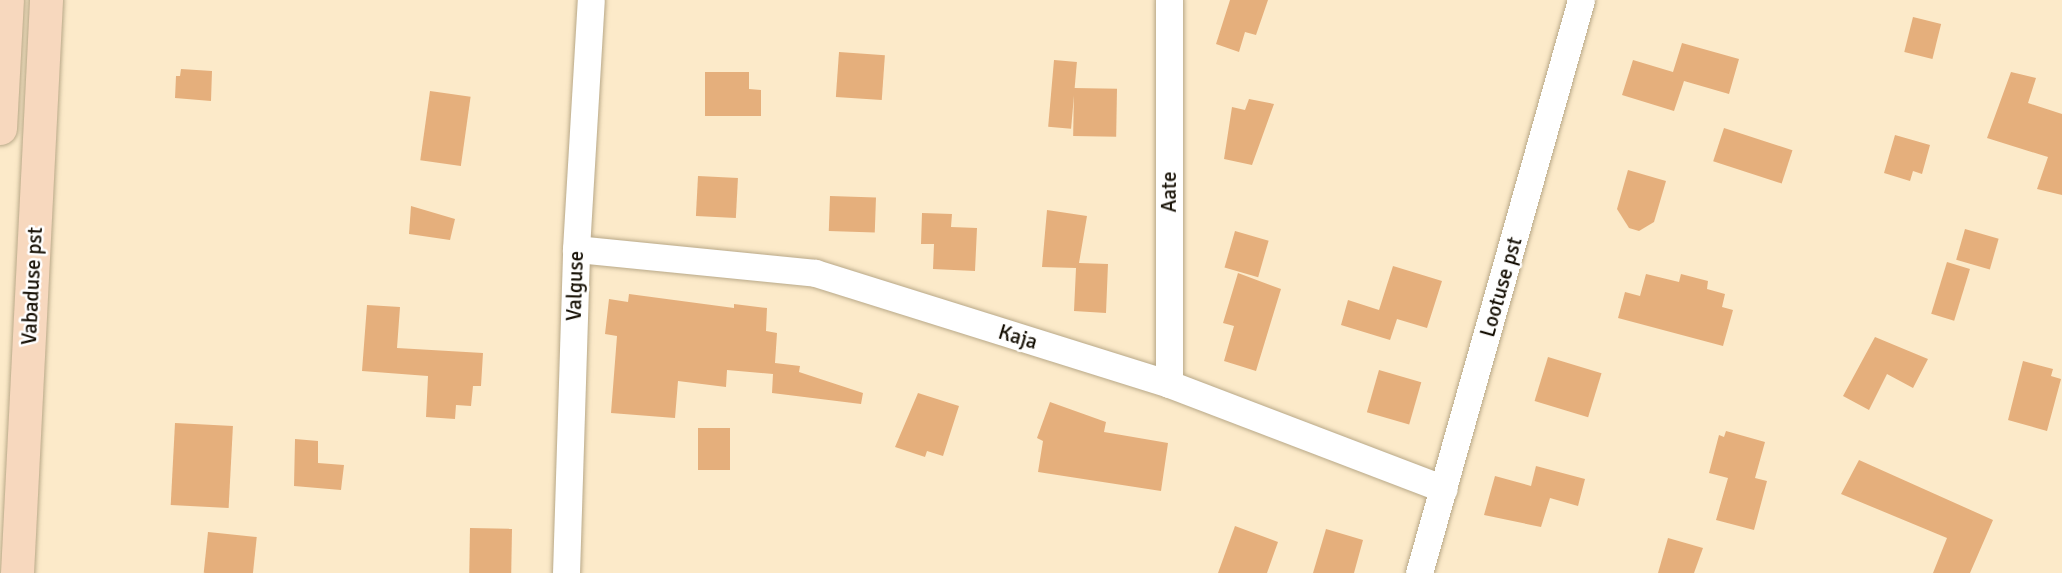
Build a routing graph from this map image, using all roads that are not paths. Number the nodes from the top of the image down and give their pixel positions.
1 (7, 0) edge
2 (46, 0) edge
3 (591, 0) edge
4 (1169, 0) edge
5 (1581, 0) edge
6 (0, 128) edge
7 (576, 249) junction
8 (1169, 384) junction
9 (1444, 489) junction
10 (17, 573) edge
11 (566, 573) edge
12 (1419, 573) edge

1 - 6 highway
2 - 10 highway, Vabaduse pst
3 - 7 street, Valguse
4 - 8 street, Aate
5 - 9 street, Lootuse pst
7 - 8 street, Kaja
7 - 11 street, Valguse
8 - 9 street, Kaja
9 - 12 street, Lootuse pst

